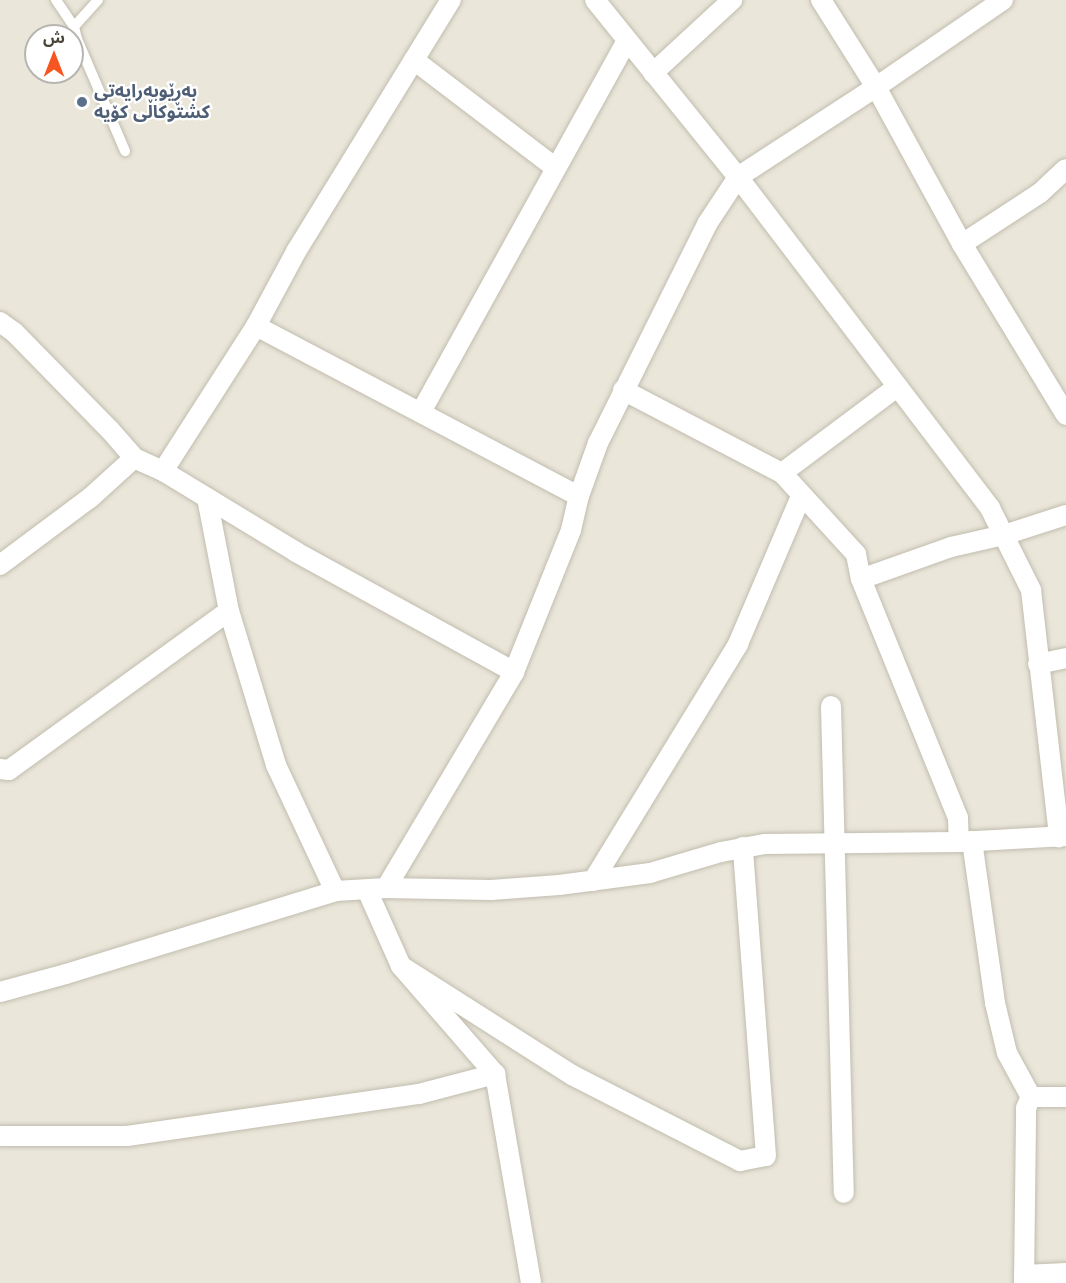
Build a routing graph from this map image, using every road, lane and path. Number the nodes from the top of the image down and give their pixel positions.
1 (56, 0) edge
2 (98, 0) edge
3 (451, 0) edge
4 (595, 0) edge
5 (732, 0) edge
6 (821, 0) edge
7 (1003, 0) edge
8 (72, 24) edge
9 (77, 24) edge
10 (627, 40) junction
11 (84, 55) edge
12 (414, 60) junction
13 (653, 73) junction
14 (876, 87) junction
15 (125, 151) dead end
16 (556, 168) junction
17 (1066, 169) edge
18 (738, 177) junction
19 (962, 244) junction
20 (256, 326) junction
21 (5, 332) edge
22 (897, 387) junction
23 (624, 390) junction
24 (421, 412) junction
25 (1066, 415) edge
26 (134, 458) junction
27 (163, 471) junction
28 (782, 473) junction
29 (579, 496) junction
30 (801, 496) junction
31 (207, 498) junction
32 (1066, 515) edge
33 (1004, 535) junction
34 (0, 565) edge
35 (861, 579) junction
36 (229, 611) junction
37 (1066, 658) edge
38 (1038, 664) junction
39 (514, 672) junction
40 (831, 706) dead end
41 (0, 769) edge
42 (1063, 837) edge
43 (965, 842) junction
44 (835, 843) junction
45 (743, 847) junction
46 (593, 880) junction
47 (377, 889) junction
48 (335, 891) junction
49 (401, 966) junction
50 (0, 992) edge
51 (495, 1074) junction
52 (1031, 1097) junction
53 (1066, 1097) edge
54 (0, 1136) edge
55 (844, 1193) dead end
56 (1066, 1273) edge
57 (1024, 1279) edge
58 (531, 1283) edge

1 - 8 lane
2 - 9 lane
3 - 12 street
4 - 10 street
5 - 13 street
6 - 14 street
7 - 14 street
10 - 13 street
10 - 16 street
11 - 15 lane
12 - 16 street
12 - 20 street
13 - 18 street
14 - 18 street
14 - 19 street
16 - 24 street
17 - 19 street
18 - 22 street
18 - 23 street
19 - 25 street
20 - 24 street
20 - 27 street
21 - 26 street
22 - 28 street
22 - 33 street
23 - 28 street
23 - 29 street
24 - 29 street
26 - 27 street
26 - 34 street
27 - 31 street
28 - 30 street
29 - 39 street
30 - 35 street
30 - 46 street
31 - 36 street
31 - 39 street
32 - 33 street
33 - 35 street
33 - 38 street
35 - 43 street
36 - 41 street
36 - 48 street
37 - 38 street
38 - 42 street
39 - 47 street
40 - 44 street
42 - 43 street
43 - 44 street
43 - 52 street
44 - 45 street
44 - 55 street
45 - 46 street
45 - 49 street
46 - 47 street
47 - 48 street
47 - 49 street
48 - 50 street
49 - 51 street
51 - 54 street
51 - 58 street
52 - 53 street
52 - 57 street
56 - 57 street

